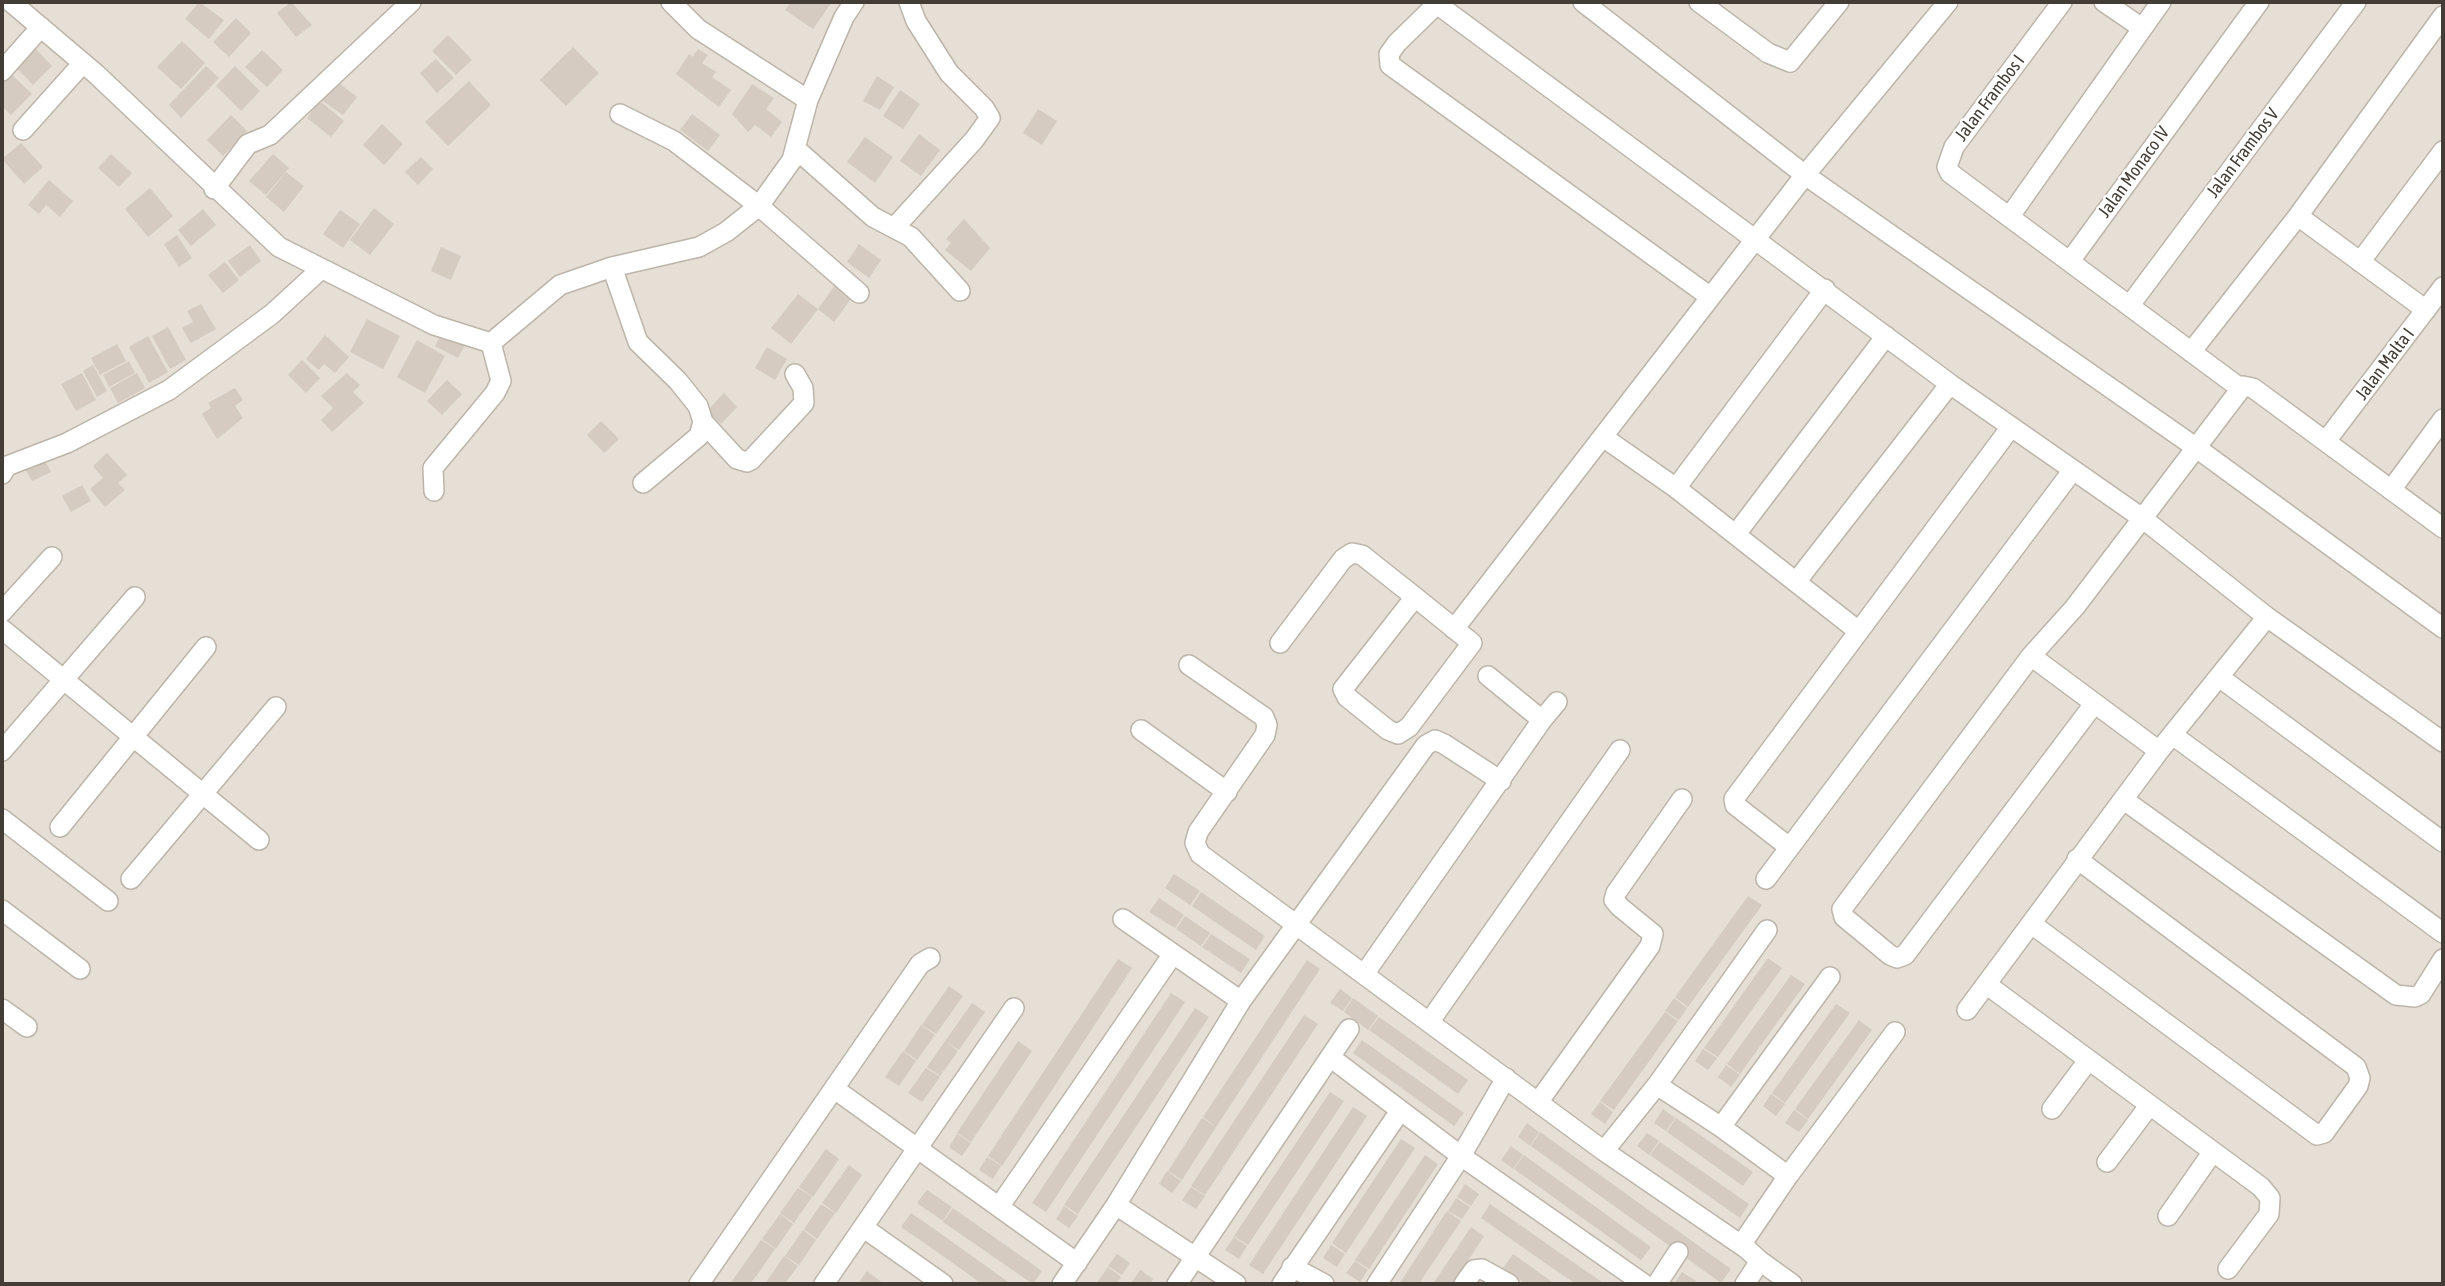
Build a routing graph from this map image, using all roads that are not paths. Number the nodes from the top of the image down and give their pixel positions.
1 (11, 2) edge
2 (411, 2) edge
3 (671, 2) edge
4 (854, 2) edge
5 (909, 2) edge
6 (1583, 2) edge
7 (1699, 2) edge
8 (1948, 2) edge
9 (2062, 2) edge
10 (2104, 2) edge
11 (2161, 2) edge
12 (2259, 2) edge
13 (2356, 2) edge
14 (1438, 3) edge
15 (1836, 3) edge
16 (2443, 16) edge
17 (41, 27) junction
18 (2141, 28) junction
19 (83, 63) junction
20 (2, 71) edge
21 (808, 100) junction
22 (620, 114) dead end
23 (23, 130) dead end
24 (796, 149) junction
25 (2443, 150) edge
26 (1805, 175) junction
27 (214, 189) junction
28 (759, 206) junction
29 (2010, 216) junction
30 (2298, 216) junction
31 (894, 228) junction
32 (1757, 238) junction
33 (2070, 261) junction
34 (2360, 262) junction
35 (612, 267) junction
36 (320, 270) junction
37 (2443, 288) edge
38 (1825, 289) junction
39 (960, 291) dead end
40 (859, 293) dead end
41 (1709, 296) junction
42 (2130, 305) junction
43 (2426, 310) junction
44 (1886, 336) junction
45 (491, 343) junction
46 (2191, 352) junction
47 (795, 374) dead end
48 (1950, 384) junction
49 (2240, 388) junction
50 (2443, 419) edge
51 (703, 422) junction
52 (2011, 427) junction
53 (1603, 437) junction
54 (2326, 441) junction
55 (2198, 449) junction
56 (2073, 470) junction
57 (2, 474) edge
58 (643, 482) dead end
59 (1676, 488) junction
60 (2391, 490) junction
61 (434, 491) dead end
62 (2142, 518) junction
63 (2443, 528) edge
64 (1736, 534) junction
65 (52, 556) dead end
66 (1796, 582) junction
67 (135, 597) dead end
68 (1415, 597) junction
69 (2, 612) edge
70 (2267, 617) junction
71 (2443, 628) edge
72 (2, 629) edge
73 (1454, 629) junction
74 (1857, 630) junction
75 (1280, 643) dead end
76 (205, 647) dead end
77 (2031, 656) junction
78 (1189, 665) dead end
79 (1488, 676) dead end
80 (2219, 677) junction
81 (64, 678) junction
82 (1557, 702) dead end
83 (2094, 704) junction
84 (276, 707) dead end
85 (1542, 720) junction
86 (1141, 730) dead end
87 (2174, 736) junction
88 (132, 737) junction
89 (2443, 742) edge
90 (1620, 750) dead end
91 (2, 751) edge
92 (2159, 751) junction
93 (1501, 781) junction
94 (1227, 792) junction
95 (202, 794) junction
96 (1682, 799) dead end
97 (2124, 800) junction
98 (2, 819) edge
99 (60, 827) dead end
100 (259, 840) dead end
101 (2443, 842) edge
102 (1788, 847) junction
103 (2077, 859) junction
104 (131, 878) dead end
105 (1766, 879) dead end
106 (108, 901) dead end
107 (2, 909) edge
108 (1123, 919) dead end
109 (2033, 925) junction
110 (1297, 926) junction
111 (1767, 930) dead end
112 (2443, 933) edge
113 (1173, 954) junction
114 (930, 958) dead end
115 (2443, 959) edge
116 (80, 969) dead end
117 (1365, 973) junction
118 (1830, 977) dead end
119 (1986, 984) junction
120 (1241, 1001) junction
121 (1014, 1008) dead end
122 (2, 1009) edge
123 (1967, 1010) dead end
124 (1430, 1021) junction
125 (27, 1027) dead end
126 (1349, 1029) dead end
127 (1895, 1032) dead end
128 (1330, 1058) junction
129 (2087, 1062) junction
130 (1506, 1078) junction
131 (1657, 1085) junction
132 (836, 1090) junction
133 (1539, 1101) junction
134 (2149, 1106) junction
135 (2053, 1109) dead end
136 (1400, 1111) junction
137 (1721, 1127) junction
138 (918, 1148) junction
139 (1604, 1152) junction
140 (2212, 1153) junction
141 (1461, 1156) junction
142 (2107, 1162) dead end
143 (1788, 1176) junction
144 (1116, 1205) junction
145 (999, 1207) junction
146 (2168, 1216) dead end
147 (864, 1228) junction
148 (1741, 1245) junction
149 (1678, 1252) dead end
150 (1195, 1257) junction
151 (1760, 1261) junction
152 (1077, 1264) junction
153 (1292, 1267) junction
154 (2228, 1269) dead end
155 (699, 1284) edge
156 (824, 1284) edge
157 (943, 1284) edge
158 (1062, 1284) edge
159 (1177, 1284) edge
160 (1237, 1284) edge
161 (1282, 1284) edge
162 (1324, 1284) edge
163 (1377, 1284) edge
164 (1464, 1284) edge
165 (1509, 1284) edge
166 (1644, 1284) edge
167 (1657, 1284) edge
168 (1745, 1284) edge
169 (1792, 1284) edge

1 - 17 street
2 - 27 street
3 - 21 street
4 - 21 street
5 - 31 street
6 - 26 street
7 - 15 street
8 - 26 street
9 - 29 street, Jalan Frambos I
10 - 18 street
11 - 18 street
12 - 33 street, Jalan Monaco IV
13 - 42 street, Jalan Frambos V
14 - 32 street
14 - 41 street
16 - 30 street
17 - 19 street
17 - 20 street
18 - 29 street
19 - 23 street
19 - 27 street
21 - 24 street
22 - 28 street
24 - 28 street
24 - 31 street
25 - 34 street
26 - 32 street
26 - 55 street
27 - 36 street
28 - 35 street
28 - 40 street
29 - 33 street, Jalan Frambos I
30 - 34 street
30 - 46 street
31 - 39 street
32 - 38 street
32 - 41 street
33 - 42 street, Jalan Frambos I
34 - 43 street
35 - 45 street
35 - 51 street
36 - 45 street
36 - 57 street
37 - 43 street, Jalan Malta I
38 - 44 street
38 - 59 street
41 - 53 street
42 - 46 street, Jalan Frambos I
43 - 54 street, Jalan Malta I
44 - 48 street
44 - 64 street
45 - 61 street
46 - 49 street, Jalan Frambos I
47 - 51 street
48 - 52 street
48 - 66 street
49 - 54 street, Jalan Frambos I
49 - 55 street
50 - 60 street
51 - 58 street
52 - 56 street
52 - 74 street
53 - 59 street
53 - 73 street
54 - 60 street, Jalan Frambos I
55 - 62 street
55 - 71 street
56 - 62 street
56 - 102 street
59 - 64 street
60 - 63 street, Jalan Frambos I
62 - 70 street
62 - 77 street
64 - 66 street
65 - 69 street
66 - 74 street
67 - 81 street
68 - 73 street
68 - 73 street
68 - 75 street
70 - 80 street
70 - 89 street
72 - 81 street
74 - 102 street
76 - 88 street
77 - 83 street
77 - 83 street
78 - 94 street
79 - 85 street
80 - 87 street
80 - 101 street
81 - 88 street
81 - 91 street
82 - 85 street
83 - 92 street
84 - 95 street
85 - 93 street
86 - 94 street
87 - 92 street
87 - 112 street
88 - 95 street
88 - 99 street
90 - 124 street
92 - 97 street
93 - 110 street
93 - 117 street
94 - 110 street
95 - 100 street
95 - 104 street
96 - 133 street
97 - 103 street
97 - 115 street
98 - 106 street
102 - 105 street
103 - 109 street
103 - 109 street
107 - 116 street
108 - 113 street
109 - 119 street
110 - 117 street
110 - 120 street
111 - 131 street
113 - 120 street
113 - 145 street
114 - 132 street
117 - 124 street
118 - 137 street
119 - 123 street
119 - 129 street
120 - 144 street
121 - 138 street
122 - 125 street
124 - 130 street
126 - 128 street
127 - 143 street
128 - 136 street
128 - 150 street
129 - 134 street
129 - 135 street
130 - 133 street
130 - 141 street
131 - 137 street
131 - 139 street
132 - 138 street
132 - 155 street
133 - 139 street
134 - 140 street
134 - 142 street
136 - 141 street
136 - 153 street
137 - 143 street
138 - 145 street
138 - 147 street
139 - 148 street
140 - 146 street
140 - 154 street
141 - 163 street
141 - 166 street
143 - 148 street
144 - 150 street
144 - 152 street
145 - 152 street
147 - 156 street
147 - 157 street
148 - 151 street
149 - 167 street
150 - 159 street
150 - 160 street
151 - 168 street
151 - 169 street
152 - 158 street
153 - 161 street
153 - 162 street
164 - 165 street

